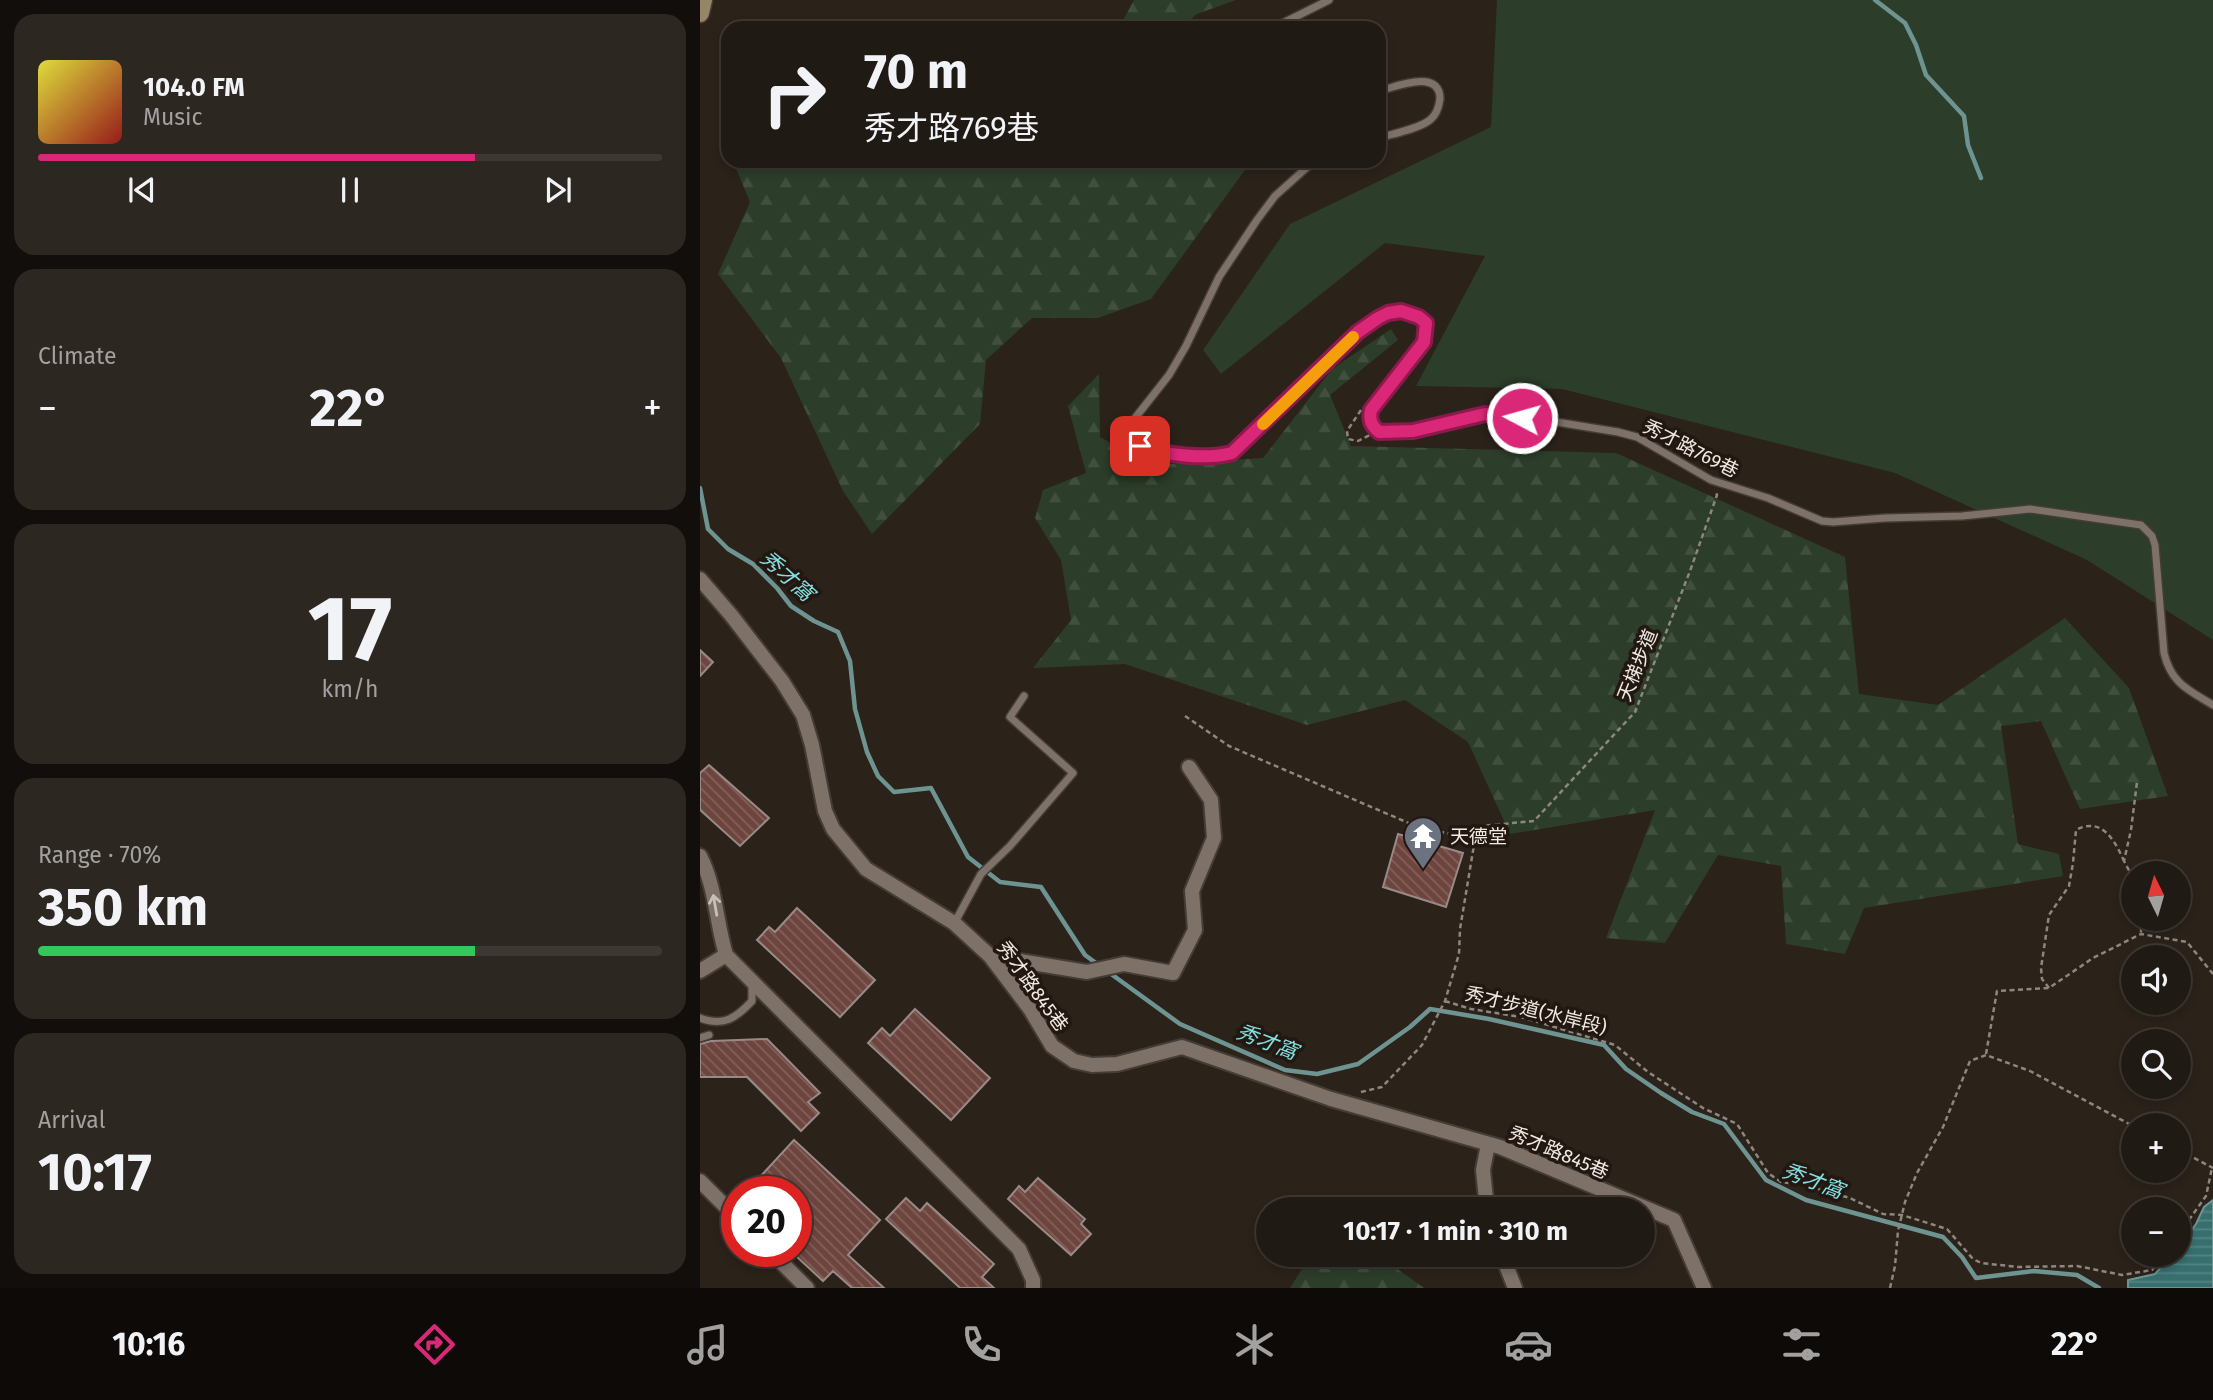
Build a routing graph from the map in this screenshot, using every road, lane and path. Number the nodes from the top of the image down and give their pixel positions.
1 (704, 0) edge
2 (1329, 0) edge
3 (700, 13) edge
4 (1287, 21) edge
5 (1386, 90) edge
6 (1386, 136) edge
7 (1306, 168) edge
8 (1711, 480) junction
9 (700, 579) edge
10 (1024, 696) dead end
11 (2213, 705) edge
12 (1185, 716) dead end
13 (1189, 767) dead end
14 (2137, 782) dead end
15 (1475, 839) junction
16 (700, 856) edge
17 (2124, 861) joint
18 (954, 923) junction
19 (2141, 934) joint
20 (726, 955) junction
21 (990, 956) junction
22 (700, 971) edge
23 (2213, 974) edge
24 (752, 983) junction
25 (2049, 988) junction
26 (1445, 1001) junction
27 (700, 1018) edge
28 (709, 1035) dead end
29 (700, 1038) edge
30 (1986, 1055) junction
31 (1356, 1093) dead end
32 (2121, 1120) edge
33 (1488, 1144) junction
34 (2191, 1157) edge
35 (2212, 1168) edge
36 (700, 1181) edge
37 (1486, 1197) edge
38 (721, 1202) edge
39 (1902, 1215) junction
40 (2191, 1217) edge
41 (786, 1267) edge
42 (1507, 1267) edge
43 (2155, 1267) edge
44 (807, 1288) edge
45 (1033, 1288) edge
46 (1515, 1288) edge
47 (1704, 1288) edge
48 (1890, 1288) edge

1 - 3 main road
2 - 4 lane
5 - 6 lane
7 - 8 lane, 秀才路769巷
8 - 11 lane, 秀才路769巷
8 - 15 path, 天梯步道
9 - 18 street, 秀才路845巷
10 - 18 lane
12 - 15 path
13 - 21 street
14 - 17 path
15 - 26 path
20 -> 16 street
17 - 25 path
18 - 21 street, 秀才路845巷
19 - 23 path
19 - 25 path
20 - 22 street
20 - 24 street
21 - 33 street, 秀才路845巷
24 - 27 lane
24 - 45 street
25 - 30 path
26 - 31 path
26 - 39 path, 秀才步道(水岸段)
28 - 29 lane
30 - 32 path
30 - 39 path
33 - 37 street
33 - 47 street, 秀才路845巷
34 - 35 path
35 - 40 path
36 - 38 street
39 - 43 path, 秀才步道(水岸段)
39 - 48 path
41 - 44 street
42 - 46 street

